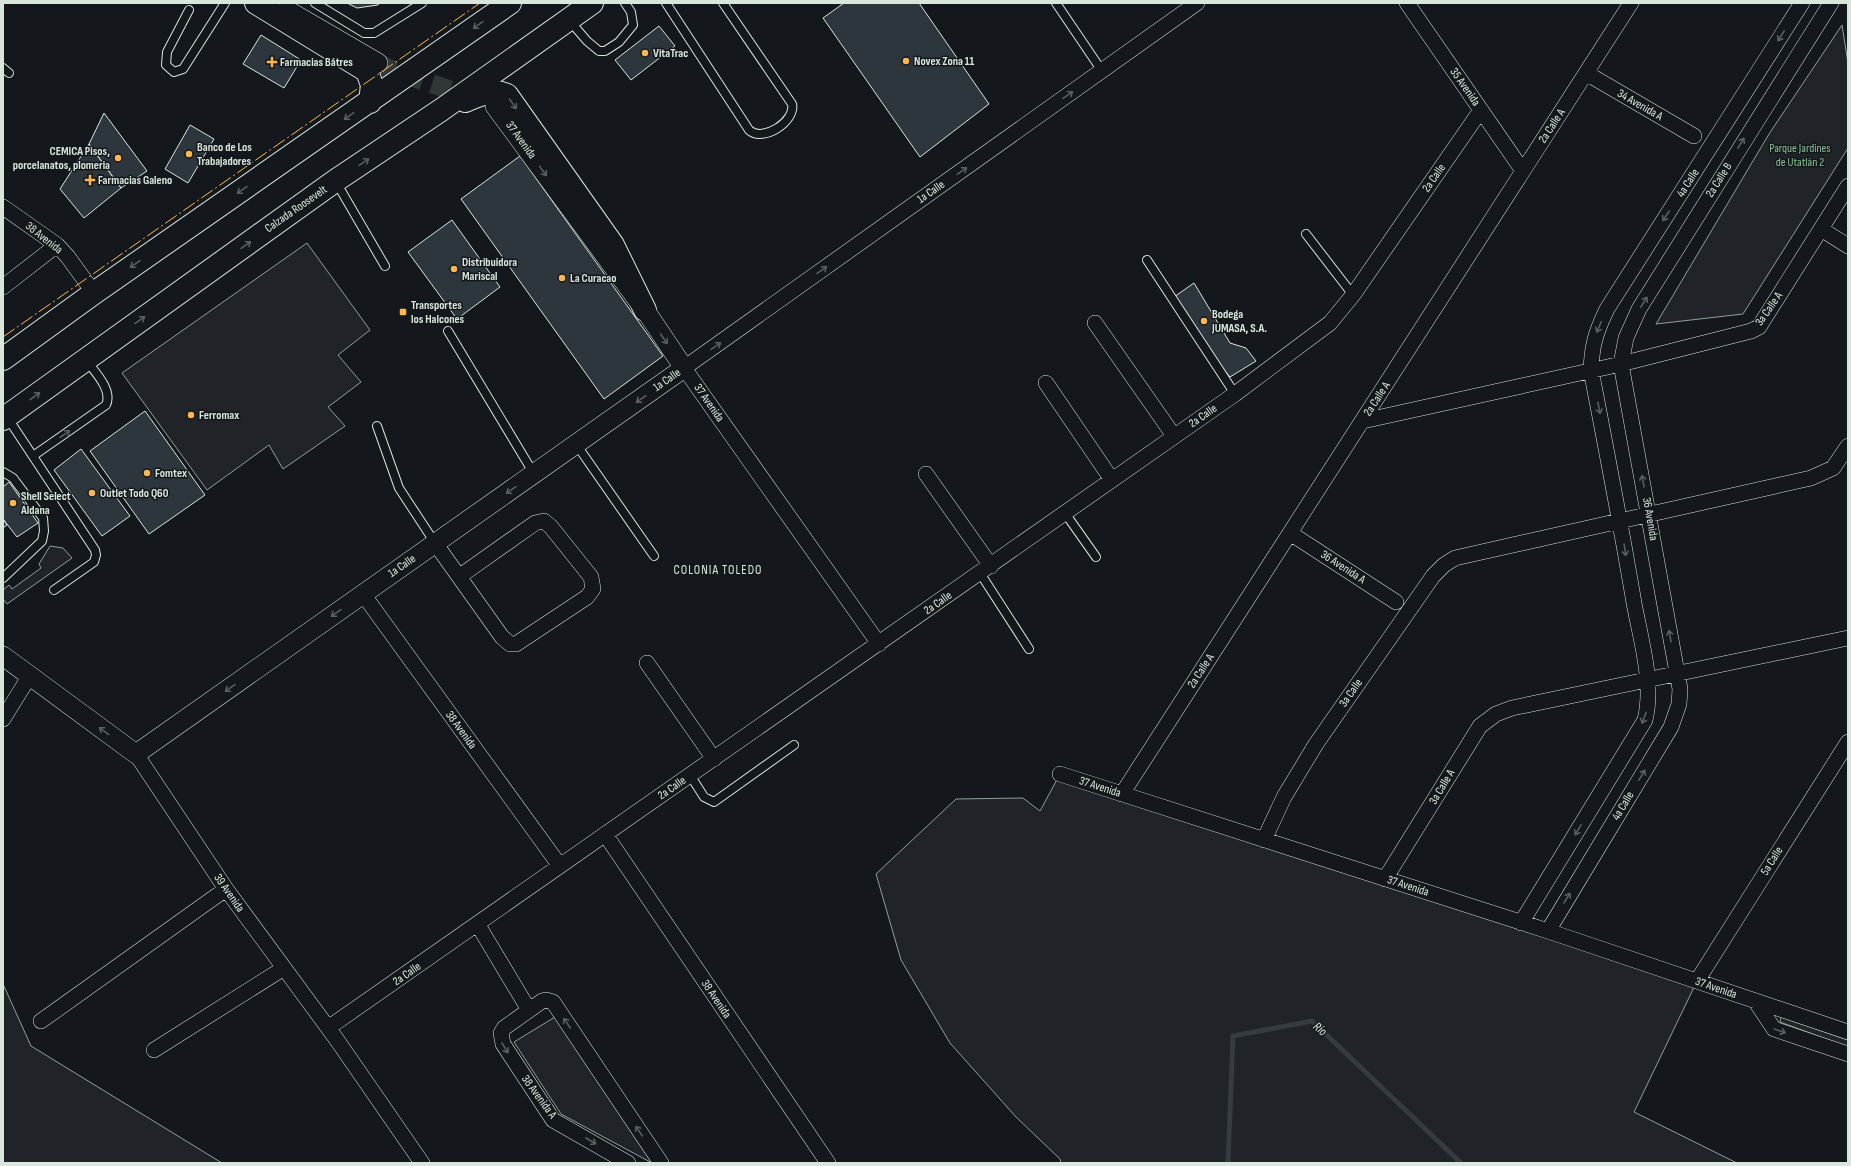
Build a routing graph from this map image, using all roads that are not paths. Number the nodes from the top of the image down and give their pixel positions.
1 (225, 3) edge
2 (256, 3) edge
3 (276, 3) edge
4 (315, 3) edge
5 (422, 3) edge
6 (510, 3) edge
7 (592, 3) edge
8 (626, 3) edge
9 (666, 3) edge
10 (723, 3) edge
11 (1056, 3) edge
12 (1197, 3) edge
13 (1407, 3) edge
14 (1631, 3) edge
15 (1802, 3) edge
16 (1831, 3) edge
17 (416, 6) edge
18 (189, 10) dead end
19 (569, 20) junction
20 (378, 63) tunnel mouth
21 (1102, 71) junction
22 (1586, 73) junction
23 (370, 102) junction
24 (495, 106) dead end
25 (441, 110) junction
26 (1481, 110) junction
27 (1694, 136) dead end
28 (1711, 146) junction
29 (1732, 159) junction
30 (1523, 171) junction
31 (335, 181) junction
32 (1848, 186) edge
33 (3, 207) edge
34 (1821, 229) junction
35 (1306, 234) dead end
36 (57, 245) junction
37 (1848, 246) edge
38 (1147, 260) dead end
39 (385, 266) dead end
40 (3, 287) edge
41 (94, 293) junction
42 (1353, 295) junction
43 (645, 310) junction
44 (1095, 323) dead end
45 (448, 331) dead end
46 (3, 359) edge
47 (85, 359) junction
48 (1621, 364) junction
49 (684, 368) junction
50 (1591, 370) junction
51 (1046, 383) dead end
52 (1235, 394) junction
53 (5, 418) edge
54 (1362, 421) junction
55 (377, 426) dead end
56 (1174, 436) junction
57 (576, 444) junction
58 (1848, 446) edge
59 (33, 456) junction
60 (3, 472) edge
61 (534, 474) junction
62 (926, 474) dead end
63 (1112, 480) junction
64 (1065, 513) junction
65 (1649, 514) junction
66 (1620, 520) junction
67 (1290, 533) junction
68 (435, 543) junction
69 (654, 556) dead end
70 (1096, 557) dead end
71 (986, 570) junction
72 (460, 576) junction
73 (3, 578) edge
74 (54, 590) dead end
75 (363, 594) junction
76 (1396, 602) dead end
77 (1848, 638) edge
78 (879, 644) junction
79 (1029, 649) dead end
80 (3, 656) edge
81 (647, 663) dead end
82 (1677, 675) junction
83 (29, 677) junction
84 (1647, 680) junction
85 (3, 719) edge
86 (1848, 742) edge
87 (794, 745) dead end
88 (136, 754) junction
89 (714, 759) junction
90 (1060, 774) dead end
91 (690, 775) junction
92 (1122, 794) junction
93 (605, 834) junction
94 (1264, 840) junction
95 (560, 866) junction
96 (1385, 879) junction
97 (226, 889) junction
98 (1520, 923) junction
99 (478, 925) junction
100 (1548, 931) junction
101 (284, 968) junction
102 (1696, 981) junction
103 (1756, 1002) junction
104 (530, 1010) junction
105 (41, 1021) dead end
106 (328, 1028) junction
107 (1848, 1032) edge
108 (154, 1050) dead end
109 (1848, 1054) edge
110 (422, 1163) edge
111 (628, 1163) edge
112 (661, 1163) edge
113 (828, 1163) edge

1 - 18 lane
2 - 23 highway
3 - 20 street
4 - 17 lane
5 - 17 lane
6 -> 23 highway
7 - 19 highway, Calzada Roosevelt
8 - 19 lane
9 - 10 lane
11 - 21 lane
12 - 21 street, 1a Calle
13 - 26 street, 35 Avenida
14 - 22 street, 2a Calle A
15 -> 28 street, 4a Calle
29 -> 16 street, 2a Calle B
19 - 25 highway, Calzada Roosevelt
49 -> 21 street, 1a Calle
22 - 27 street, 34 Avenida A
22 - 30 street, 2a Calle A
23 -> 41 highway
24 -> 43 street, 37 Avenida
31 -> 25 highway, Calzada Roosevelt
25 -> 43 highway
26 - 30 street, 35 Avenida
26 - 42 street, 2a Calle
28 - 29 street
28 -> 50 street, 4a Calle
48 -> 29 street, 2a Calle B
30 - 54 street, 2a Calle A
31 - 39 lane
47 -> 31 highway, Calzada Roosevelt
32 - 34 street, 3a Calle A
33 - 36 street, 38 Avenida
34 - 37 street
34 - 48 street, 3a Calle A
35 - 42 lane
36 - 40 street
36 - 41 street, 38 Avenida
38 - 52 lane
41 - 46 highway
42 - 52 street, 2a Calle
43 -> 49 street, 37 Avenida
44 - 56 street
45 - 61 lane
53 -> 47 highway, Calzada Roosevelt
59 -> 47 lane
48 - 50 street, 3a Calle A
65 -> 48 street, 36 Avenida
49 -> 57 street, 1a Calle
49 - 78 street, 37 Avenida
50 - 54 street, 3a Calle A
50 -> 66 street
51 - 63 street
52 - 56 street, 2a Calle
53 - 59 lane
54 - 67 street, 2a Calle A
55 - 68 lane
56 - 63 street, 2a Calle
57 - 61 street, 1a Calle
57 - 69 lane
58 - 65 street
59 - 74 lane
60 - 73 lane
61 -> 68 street, 1a Calle
62 - 71 street
63 - 64 street, 2a Calle
64 - 70 lane
64 - 71 street, 2a Calle
65 - 66 street
82 -> 65 street, 36 Avenida
66 -> 84 street
66 - 94 street, 3a Calle
67 - 76 street, 36 Avenida A
67 - 92 street, 2a Calle A
68 - 72 street
68 - 75 street, 1a Calle
71 - 78 street, 2a Calle
71 - 79 lane
72 - 72 street
75 -> 88 street, 1a Calle
75 - 95 street, 38 Avenida
77 - 82 street, 3a Calle A
78 - 89 street, 2a Calle
80 - 83 street, 39 Avenida
81 - 89 street
82 - 84 street, 3a Calle A
100 -> 82 street, 4a Calle
83 - 85 street
88 -> 83 street, 39 Avenida
84 - 96 street, 3a Calle A
84 -> 98 street
86 - 102 street, 5a Calle
87 - 91 lane
88 - 97 street, 39 Avenida
89 - 91 street, 2a Calle
90 - 92 street, 37 Avenida
91 - 93 street, 2a Calle
92 - 94 street, 37 Avenida
93 - 95 street, 2a Calle
93 - 113 street, 38 Avenida
94 - 96 street, 37 Avenida
95 - 99 street, 2a Calle
96 - 98 street, 37 Avenida
97 - 101 street, 39 Avenida
97 - 105 street
98 - 100 street, 37 Avenida
99 - 104 street
99 - 106 street, 2a Calle
100 - 102 street, 37 Avenida
101 - 106 street, 39 Avenida
101 - 108 street
102 - 103 street, 37 Avenida
103 - 107 street, 37 Avenida
103 -> 109 street
104 -> 111 street, 38 Avenida A
112 -> 104 street, 38 Avenida A
106 - 110 street, 39 Avenida

